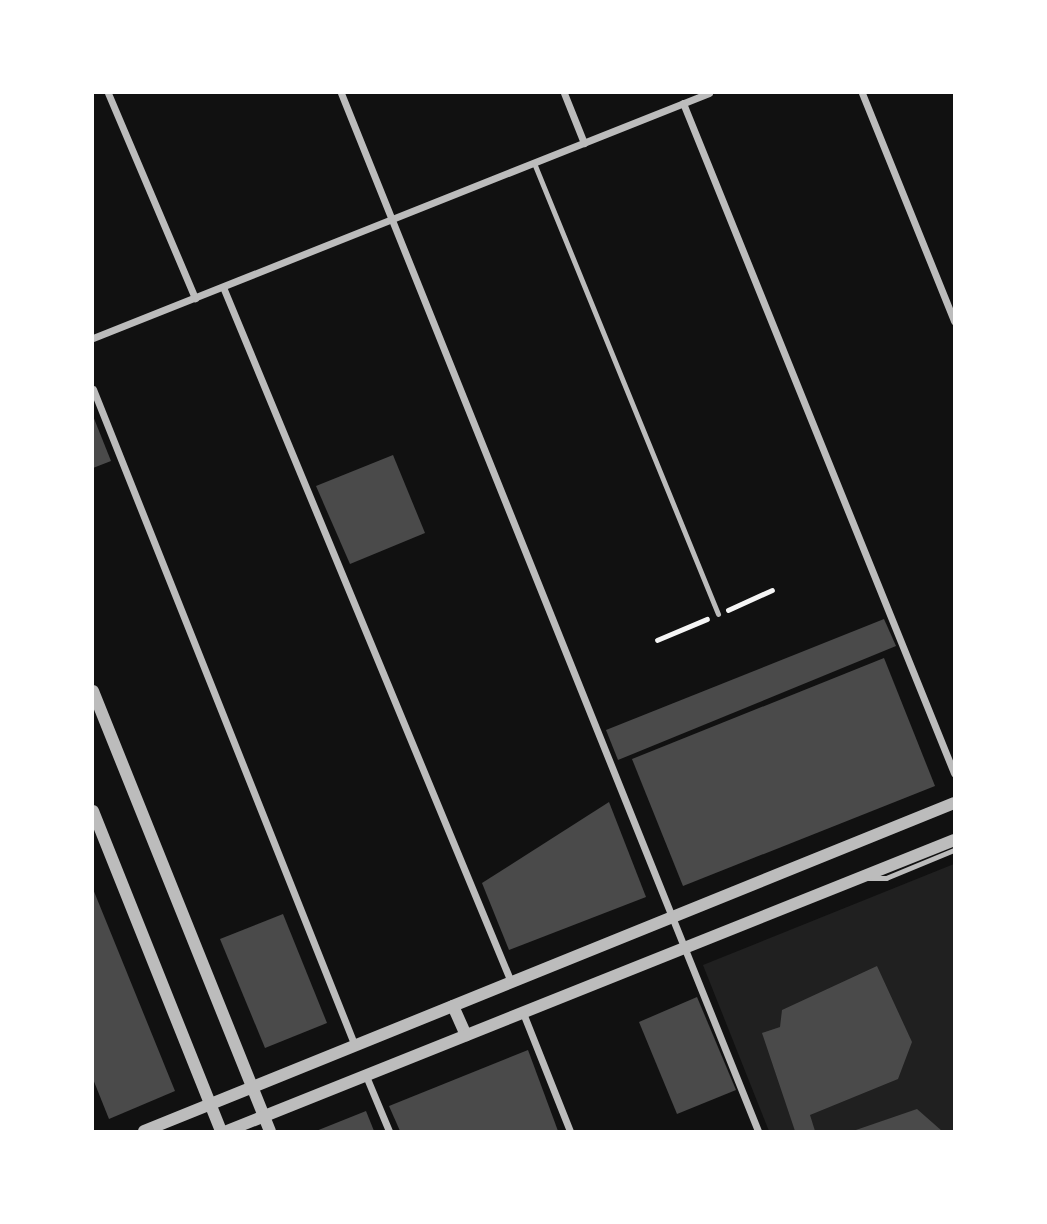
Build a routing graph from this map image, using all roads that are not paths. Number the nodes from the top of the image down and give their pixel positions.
1 (108, 93) edge
2 (341, 93) edge
3 (564, 93) edge
4 (709, 93) edge
5 (862, 93) edge
6 (683, 103) junction
7 (584, 143) junction
8 (534, 163) junction
9 (392, 219) junction
10 (223, 286) junction
11 (194, 298) junction
12 (954, 321) edge
13 (93, 338) edge
14 (93, 389) edge
15 (718, 614) dead end
16 (93, 691) edge
17 (954, 773) edge
18 (954, 803) edge
19 (93, 811) edge
20 (954, 840) edge
21 (954, 850) edge
22 (858, 879) junction
23 (673, 917) junction
24 (686, 947) junction
25 (511, 982) junction
26 (453, 1006) junction
27 (523, 1013) junction
28 (466, 1035) junction
29 (355, 1046) junction
30 (366, 1076) junction
31 (253, 1087) junction
32 (210, 1104) junction
33 (264, 1116) junction
34 (144, 1131) edge
35 (221, 1131) edge
36 (227, 1131) edge
37 (271, 1131) edge
38 (388, 1131) edge
39 (570, 1131) edge
40 (758, 1131) edge

1 - 11 street
2 - 9 street
3 - 7 street
4 - 6 street
5 - 12 street
6 - 7 street
6 - 17 street
7 - 8 street
8 - 9 street
8 - 15 lane
9 - 10 street
9 - 23 street
10 - 11 street
10 - 25 street
11 - 13 street
14 - 29 street
16 - 31 street
18 - 23 street
19 - 32 street
20 - 22 street
21 - 22 lane
22 - 24 street
23 - 24 street
23 - 25 street
24 - 27 street
24 - 40 street
25 - 26 street
26 - 28 street
26 - 29 street
27 - 28 street
27 - 39 street
28 - 30 street
29 - 31 street
30 - 33 street
30 - 38 street
31 - 32 street
31 - 33 street
32 - 34 street
32 - 35 street
33 - 36 street
33 - 37 street

